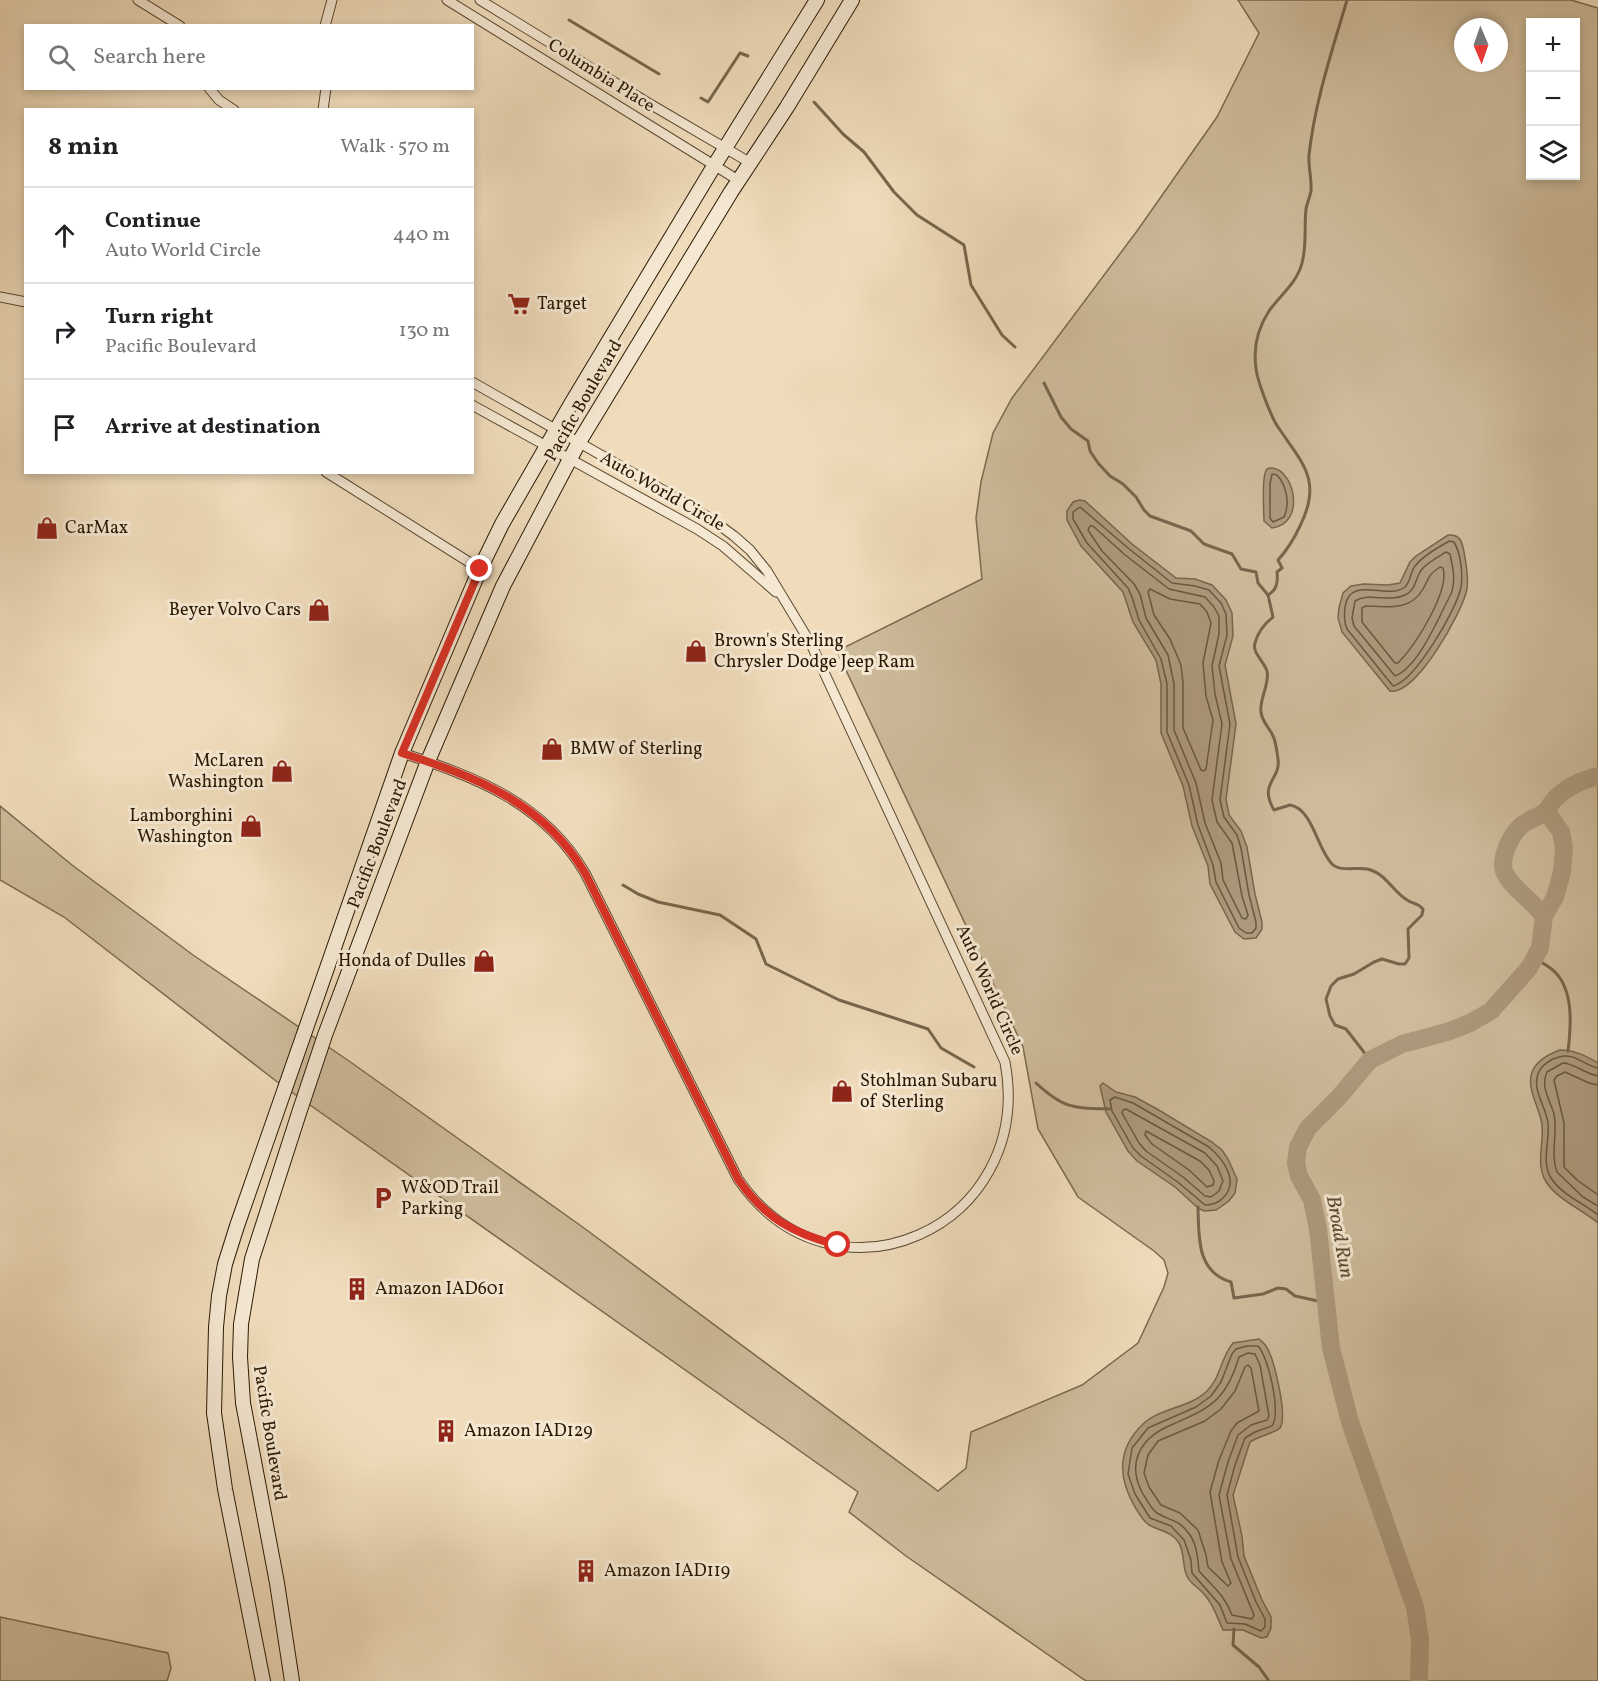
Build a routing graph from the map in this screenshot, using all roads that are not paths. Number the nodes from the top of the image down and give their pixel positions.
1 (138, 0) edge
2 (332, 0) edge
3 (447, 0) edge
4 (480, 0) edge
5 (817, 0) edge
6 (852, 0) edge
7 (177, 24) edge
8 (326, 24) edge
9 (211, 90) edge
10 (326, 90) edge
11 (231, 108) edge
12 (323, 108) edge
13 (725, 149) junction
14 (749, 162) junction
15 (714, 166) junction
16 (738, 180) junction
17 (0, 297) edge
18 (24, 302) edge
19 (474, 383) edge
20 (474, 406) edge
21 (557, 429) junction
22 (579, 442) junction
23 (547, 447) junction
24 (570, 459) junction
25 (329, 474) edge
26 (480, 569) junction
27 (783, 598) junction
28 (402, 753) junction
29 (428, 761) junction
30 (263, 1681) edge
31 (292, 1681) edge

1 - 7 street
2 - 8 street
3 - 15 street, Columbia Place
4 - 13 street, Columbia Place
5 - 13 main road, Pacific Boulevard
6 - 14 main road, Pacific Boulevard
9 - 11 street
10 - 12 street
13 - 14 street, Columbia Place
13 - 15 main road, Pacific Boulevard
14 - 16 main road, Pacific Boulevard
15 - 16 street, Columbia Place
15 - 21 main road, Pacific Boulevard
16 - 22 main road, Pacific Boulevard
17 - 18 street
19 - 21 street, Auto World Circle
20 - 23 street, Auto World Circle
21 - 22 street, Auto World Circle
21 - 23 main road, Pacific Boulevard
22 - 24 main road, Pacific Boulevard
22 - 27 street, Auto World Circle
23 - 24 street, Auto World Circle
23 - 26 main road, Pacific Boulevard
24 - 27 street, Auto World Circle
24 - 29 main road, Pacific Boulevard
25 - 26 street
26 - 28 main road, Pacific Boulevard
27 - 29 street, Auto World Circle
28 - 29 street, Auto World Circle
28 - 30 main road, Pacific Boulevard
29 - 31 main road, Pacific Boulevard

